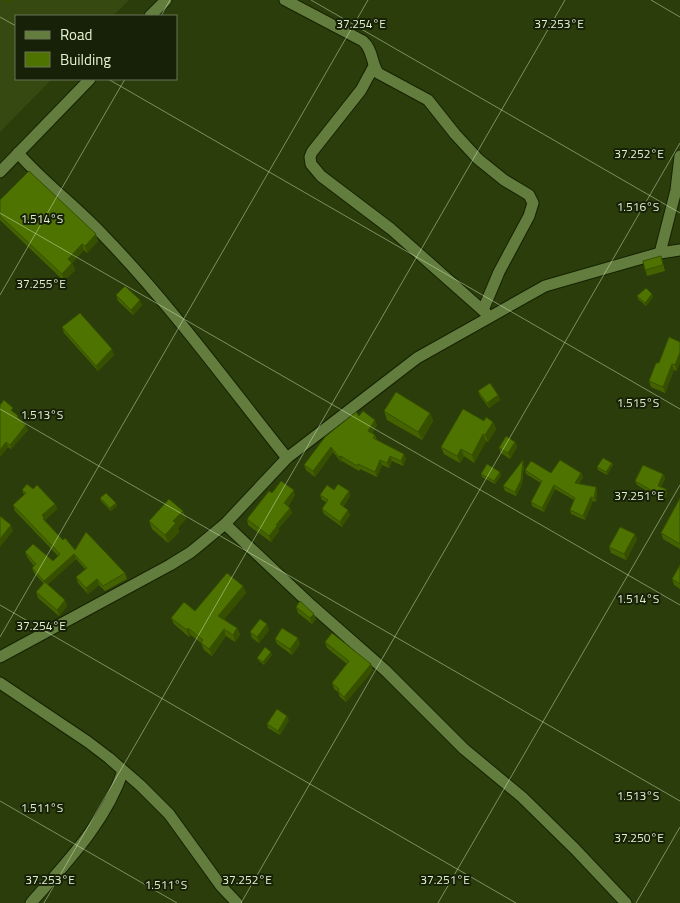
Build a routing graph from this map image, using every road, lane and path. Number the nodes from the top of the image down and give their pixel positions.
1 (166, 0) edge
2 (285, 0) edge
3 (151, 15) edge
4 (374, 66) junction
5 (89, 80) edge
6 (18, 153) junction
7 (680, 156) edge
8 (0, 172) edge
9 (680, 250) edge
10 (660, 253) junction
11 (486, 313) junction
12 (287, 458) junction
13 (224, 524) junction
14 (0, 658) edge
15 (0, 683) edge
16 (123, 771) junction
17 (31, 903) edge
18 (237, 903) edge
19 (626, 903) edge

1 - 3 street
2 - 4 street
4 - 11 street
4 - 11 street
5 - 6 street
6 - 8 street
6 - 12 street
7 - 10 street
9 - 10 street
10 - 11 street
11 - 12 street
12 - 13 street
13 - 14 street
13 - 19 street
15 - 16 street
16 - 17 street
16 - 18 street

